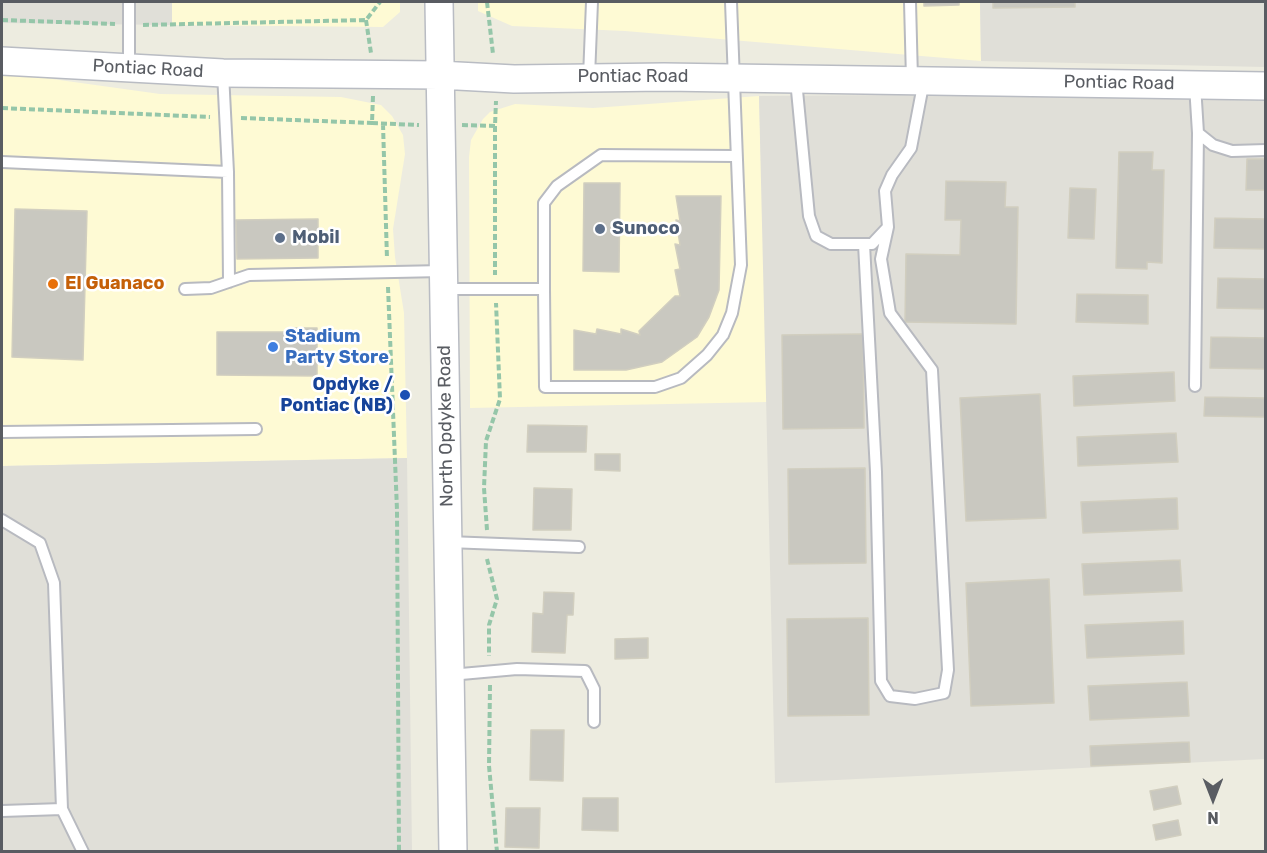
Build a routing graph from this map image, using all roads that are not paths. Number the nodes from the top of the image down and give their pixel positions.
1 (129, 2) edge
2 (439, 2) edge
3 (592, 2) edge
4 (732, 2) edge
5 (910, 2) edge
6 (2, 61) edge
7 (129, 68) junction
8 (223, 73) junction
9 (439, 75) junction
10 (733, 77) junction
11 (589, 78) junction
12 (796, 78) junction
13 (918, 80) junction
14 (1196, 84) junction
15 (1266, 86) edge
16 (1198, 133) junction
17 (1266, 150) edge
18 (735, 156) junction
19 (2, 162) edge
20 (228, 172) junction
21 (888, 227) junction
22 (864, 244) junction
23 (443, 280) junction
24 (229, 282) junction
25 (185, 289) dead end
26 (544, 289) junction
27 (868, 313) junction
28 (890, 313) junction
29 (1195, 386) dead end
30 (256, 429) dead end
31 (2, 432) edge
32 (2, 519) edge
33 (448, 542) junction
34 (579, 547) dead end
35 (450, 675) junction
36 (594, 722) dead end
37 (62, 809) junction
38 (2, 811) edge
39 (83, 852) edge
40 (453, 852) edge

1 - 7 lane
2 - 9 street, North Opdyke Road
3 - 11 lane
4 - 10 lane
5 - 13 lane
6 - 7 street, Pontiac Road
7 - 8 street, Pontiac Road
8 - 9 street, Pontiac Road
8 - 20 lane
9 - 11 street, Pontiac Road
9 - 23 street, North Opdyke Road
10 - 11 street, Pontiac Road
10 - 12 street, Pontiac Road
10 - 18 lane
12 - 13 street, Pontiac Road
12 - 22 lane
13 - 14 street, Pontiac Road
13 - 21 lane
14 - 15 street, Pontiac Road
14 - 16 lane
16 - 17 lane
16 - 29 lane
18 - 26 lane
18 - 26 lane
19 - 20 lane
20 - 24 lane
21 - 22 lane
21 - 28 lane
22 - 27 lane
23 - 24 lane
23 - 26 lane
23 - 33 street, North Opdyke Road
24 - 25 lane
27 - 28 lane
27 - 28 lane
30 - 31 lane
32 - 37 lane
33 - 34 lane
33 - 35 street, North Opdyke Road
35 - 36 lane
35 - 40 street, North Opdyke Road
37 - 38 lane
37 - 39 lane

